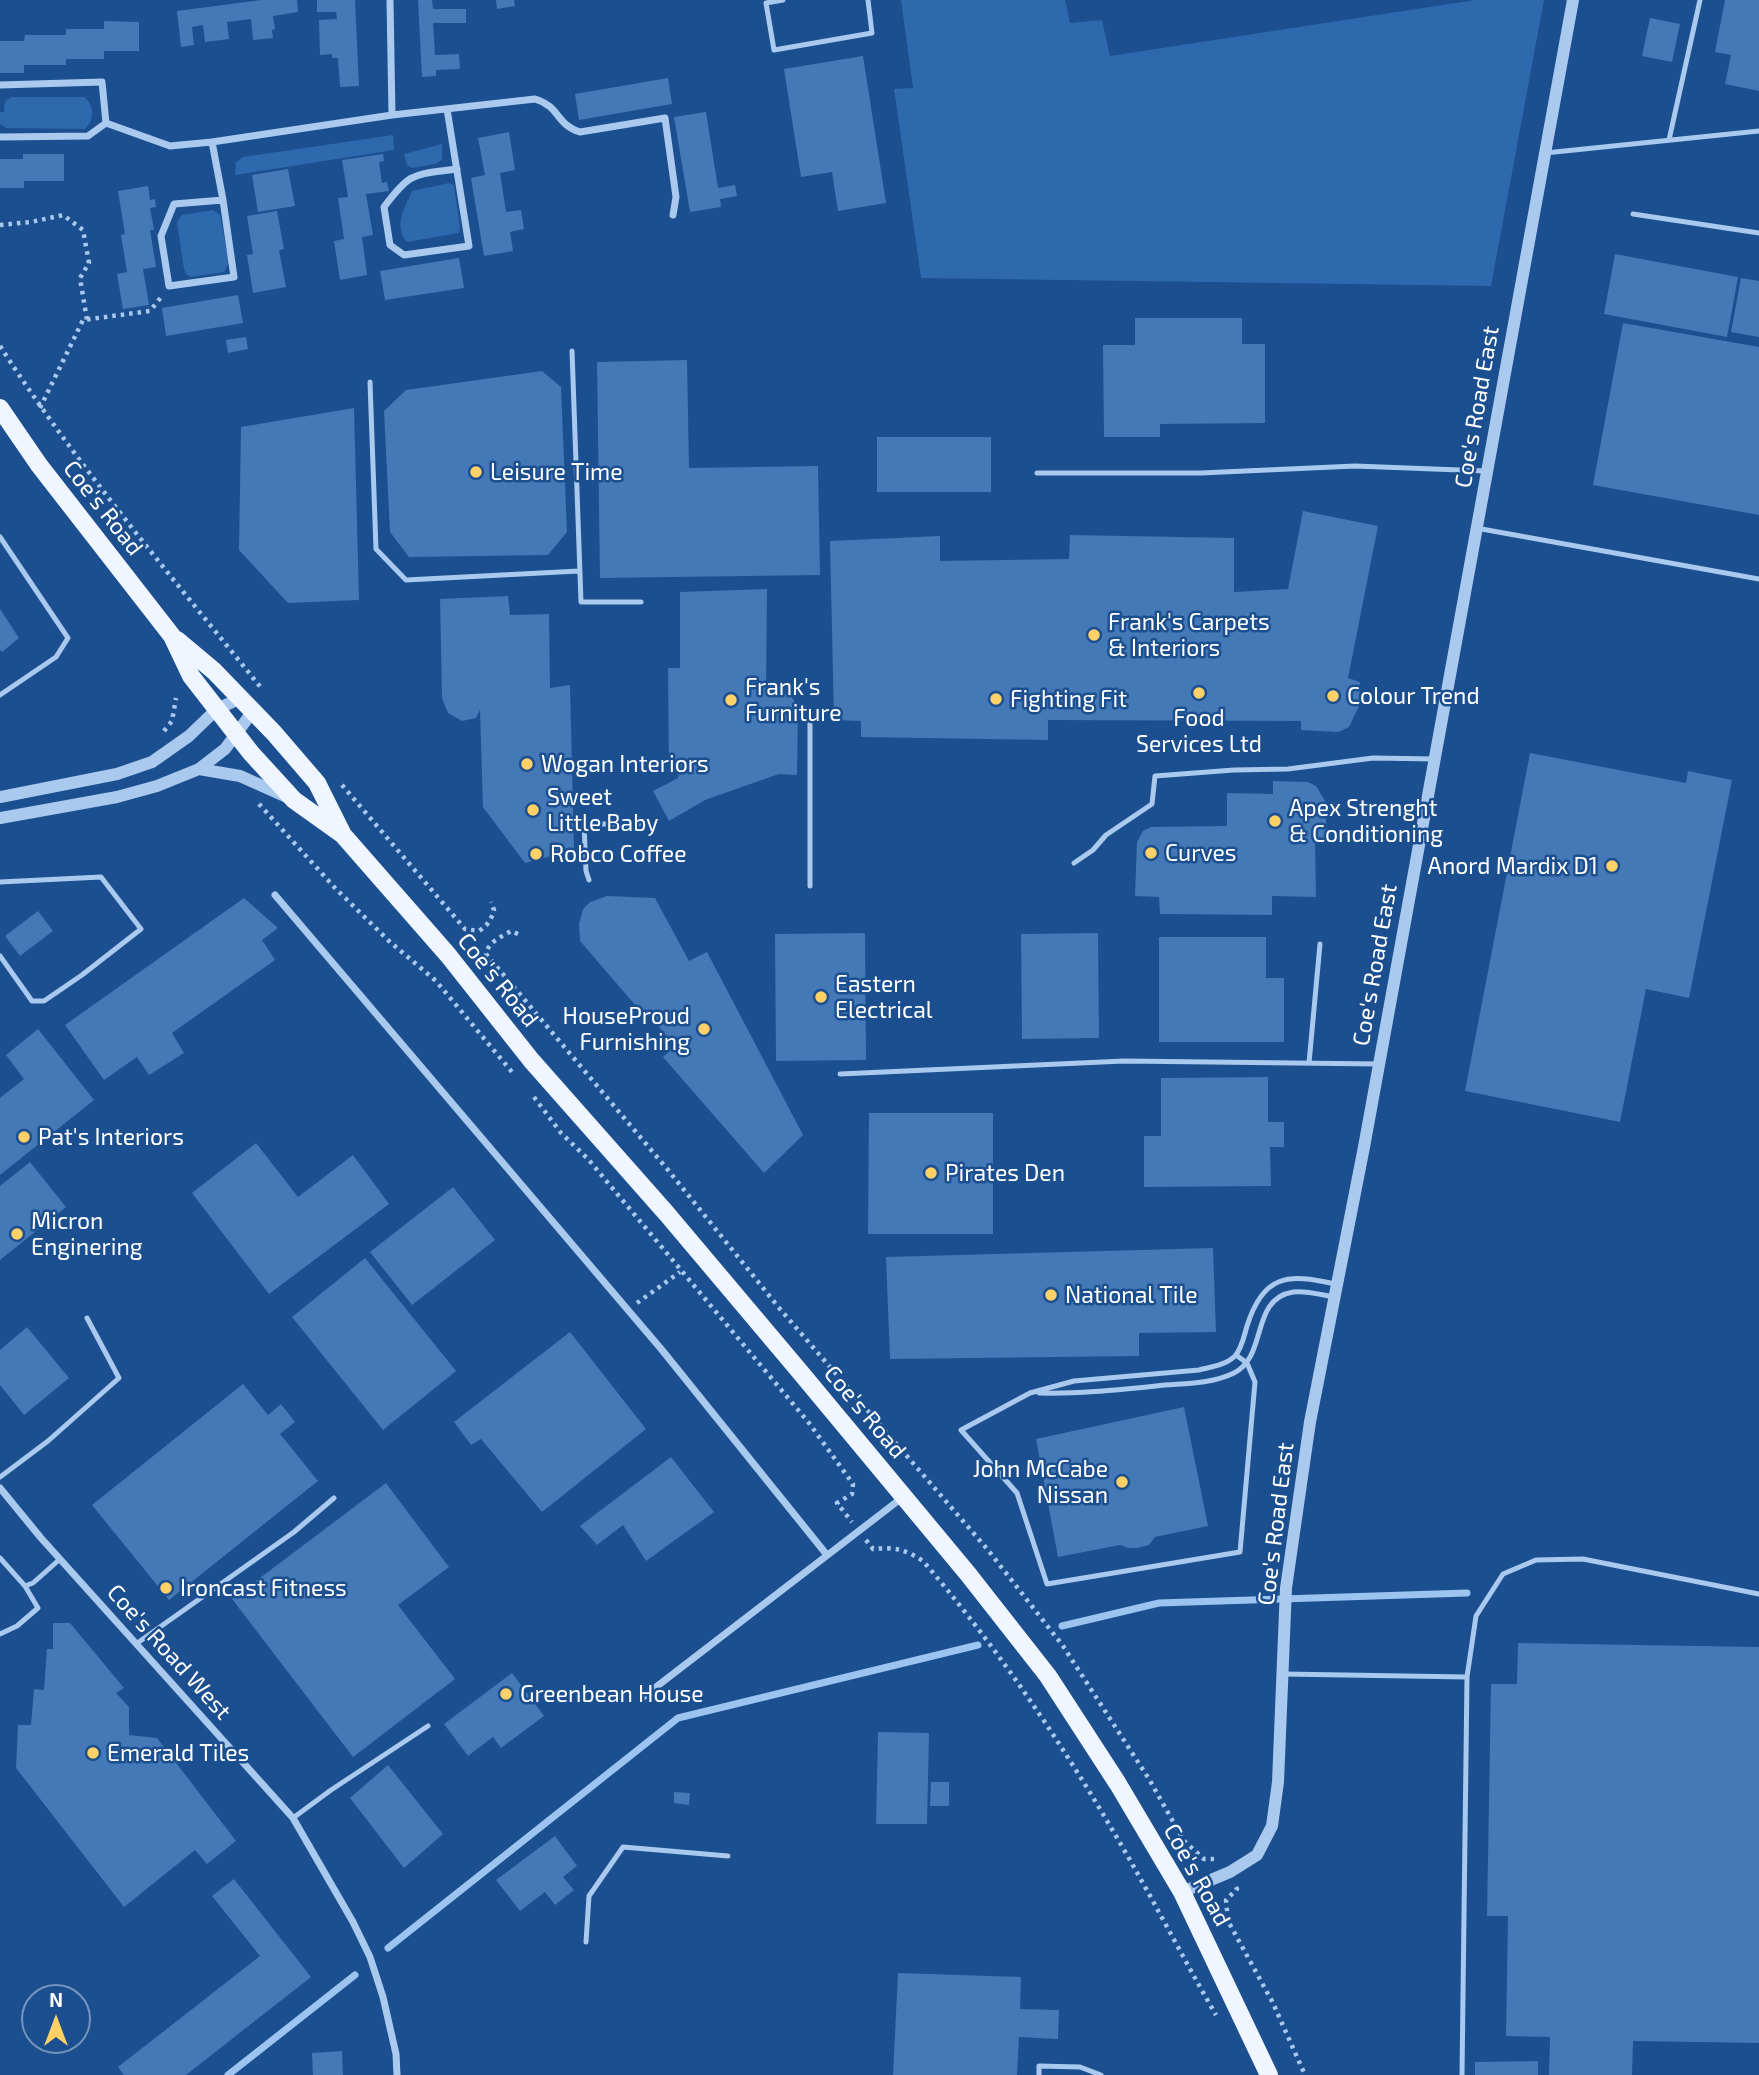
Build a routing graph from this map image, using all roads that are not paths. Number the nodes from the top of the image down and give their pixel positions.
1 (390, 0) edge
2 (783, 0) edge
3 (868, 0) edge
4 (1573, 0) edge
5 (1700, 0) edge
6 (0, 85) edge
7 (447, 109) junction
8 (391, 115) junction
9 (106, 122) junction
10 (1759, 131) edge
11 (0, 137) edge
12 (1669, 140) junction
13 (212, 142) junction
14 (1545, 153) junction
15 (457, 169) junction
16 (223, 200) junction
17 (1633, 214) dead end
18 (673, 215) dead end
19 (1759, 233) edge
20 (572, 351) dead end
21 (370, 382) dead end
22 (0, 408) edge
23 (1486, 471) junction
24 (1037, 473) dead end
25 (1476, 528) junction
26 (0, 537) edge
27 (579, 571) junction
28 (1759, 579) edge
29 (641, 602) dead end
30 (172, 636) junction
31 (0, 695) edge
32 (247, 704) junction
33 (217, 709) junction
34 (810, 713) dead end
35 (238, 734) junction
36 (1434, 759) junction
37 (200, 769) junction
38 (0, 797) edge
39 (294, 800) junction
40 (0, 818) edge
41 (639, 824) dead end
42 (343, 835) junction
43 (1074, 863) dead end
44 (589, 880) dead end
45 (0, 882) edge
46 (810, 886) dead end
47 (275, 895) dead end
48 (1320, 944) dead end
49 (0, 956) edge
50 (1309, 1063) junction
51 (1379, 1064) junction
52 (840, 1074) dead end
53 (1337, 1291) junction
54 (87, 1318) dead end
55 (1236, 1355) junction
56 (1247, 1363) junction
57 (1030, 1393) junction
58 (0, 1477) edge
59 (0, 1488) edge
60 (904, 1496) junction
61 (334, 1498) dead end
62 (827, 1555) junction
63 (0, 1558) edge
64 (60, 1559) junction
65 (25, 1586) junction
66 (1759, 1594) edge
67 (0, 1634) edge
68 (136, 1644) junction
69 (1283, 1674) junction
70 (1468, 1677) junction
71 (643, 1697) dead end
72 (428, 1726) dead end
73 (293, 1818) junction
74 (728, 1856) dead end
75 (1182, 1892) junction
76 (586, 1942) dead end
77 (397, 2075) edge
78 (1039, 2075) edge
79 (1101, 2075) edge
80 (1269, 2075) edge
81 (1462, 2075) edge

1 - 8 street
2 - 3 lane
4 - 14 street, Coe's Road East
5 - 12 lane
6 - 9 street
7 - 8 street
7 - 15 street
7 - 18 street
8 - 13 street
9 - 11 street
9 - 13 street
10 - 12 lane
12 - 14 lane
13 - 16 street
14 - 23 street, Coe's Road East
15 - 15 street
16 - 16 street
17 - 19 lane
20 - 27 lane
21 - 27 lane
22 - 30 main road, Coe's Road
23 - 24 lane
23 - 25 street, Coe's Road East
25 - 28 lane
25 - 36 street, Coe's Road East
26 - 31 lane
27 - 29 lane
30 - 32 main road, Coe's Road
30 - 33 main road, Coe's Road
32 - 33 street
32 - 35 street
32 - 42 main road, Coe's Road
33 - 35 main road, Coe's Road
33 - 38 street
34 - 46 lane
35 - 37 street
35 - 39 main road, Coe's Road
36 - 43 lane
36 - 51 street, Coe's Road East
37 - 39 street
37 - 40 street
39 - 42 main road, Coe's Road
41 - 44 lane
42 - 60 main road, Coe's Road
45 - 49 lane
47 - 62 street
48 - 50 lane
50 - 51 lane
50 - 52 lane
51 - 53 street, Coe's Road East
53 - 55 lane
53 - 56 lane
53 - 69 street, Coe's Road East
54 - 58 lane
55 - 56 lane
55 - 57 lane
56 - 57 lane
56 - 57 lane
59 - 64 street, Coe's Road West
60 - 62 street
60 - 75 main road, Coe's Road
61 - 68 lane
62 - 71 street
63 - 65 lane
64 - 65 lane
64 - 68 street, Coe's Road West
65 - 67 lane
66 - 70 lane
68 - 73 street, Coe's Road West
69 - 70 lane
69 - 75 street, Coe's Road East
70 - 81 lane
72 - 73 lane
73 - 77 street, Coe's Road West
74 - 76 lane
75 - 80 main road, Coe's Road
78 - 79 lane

